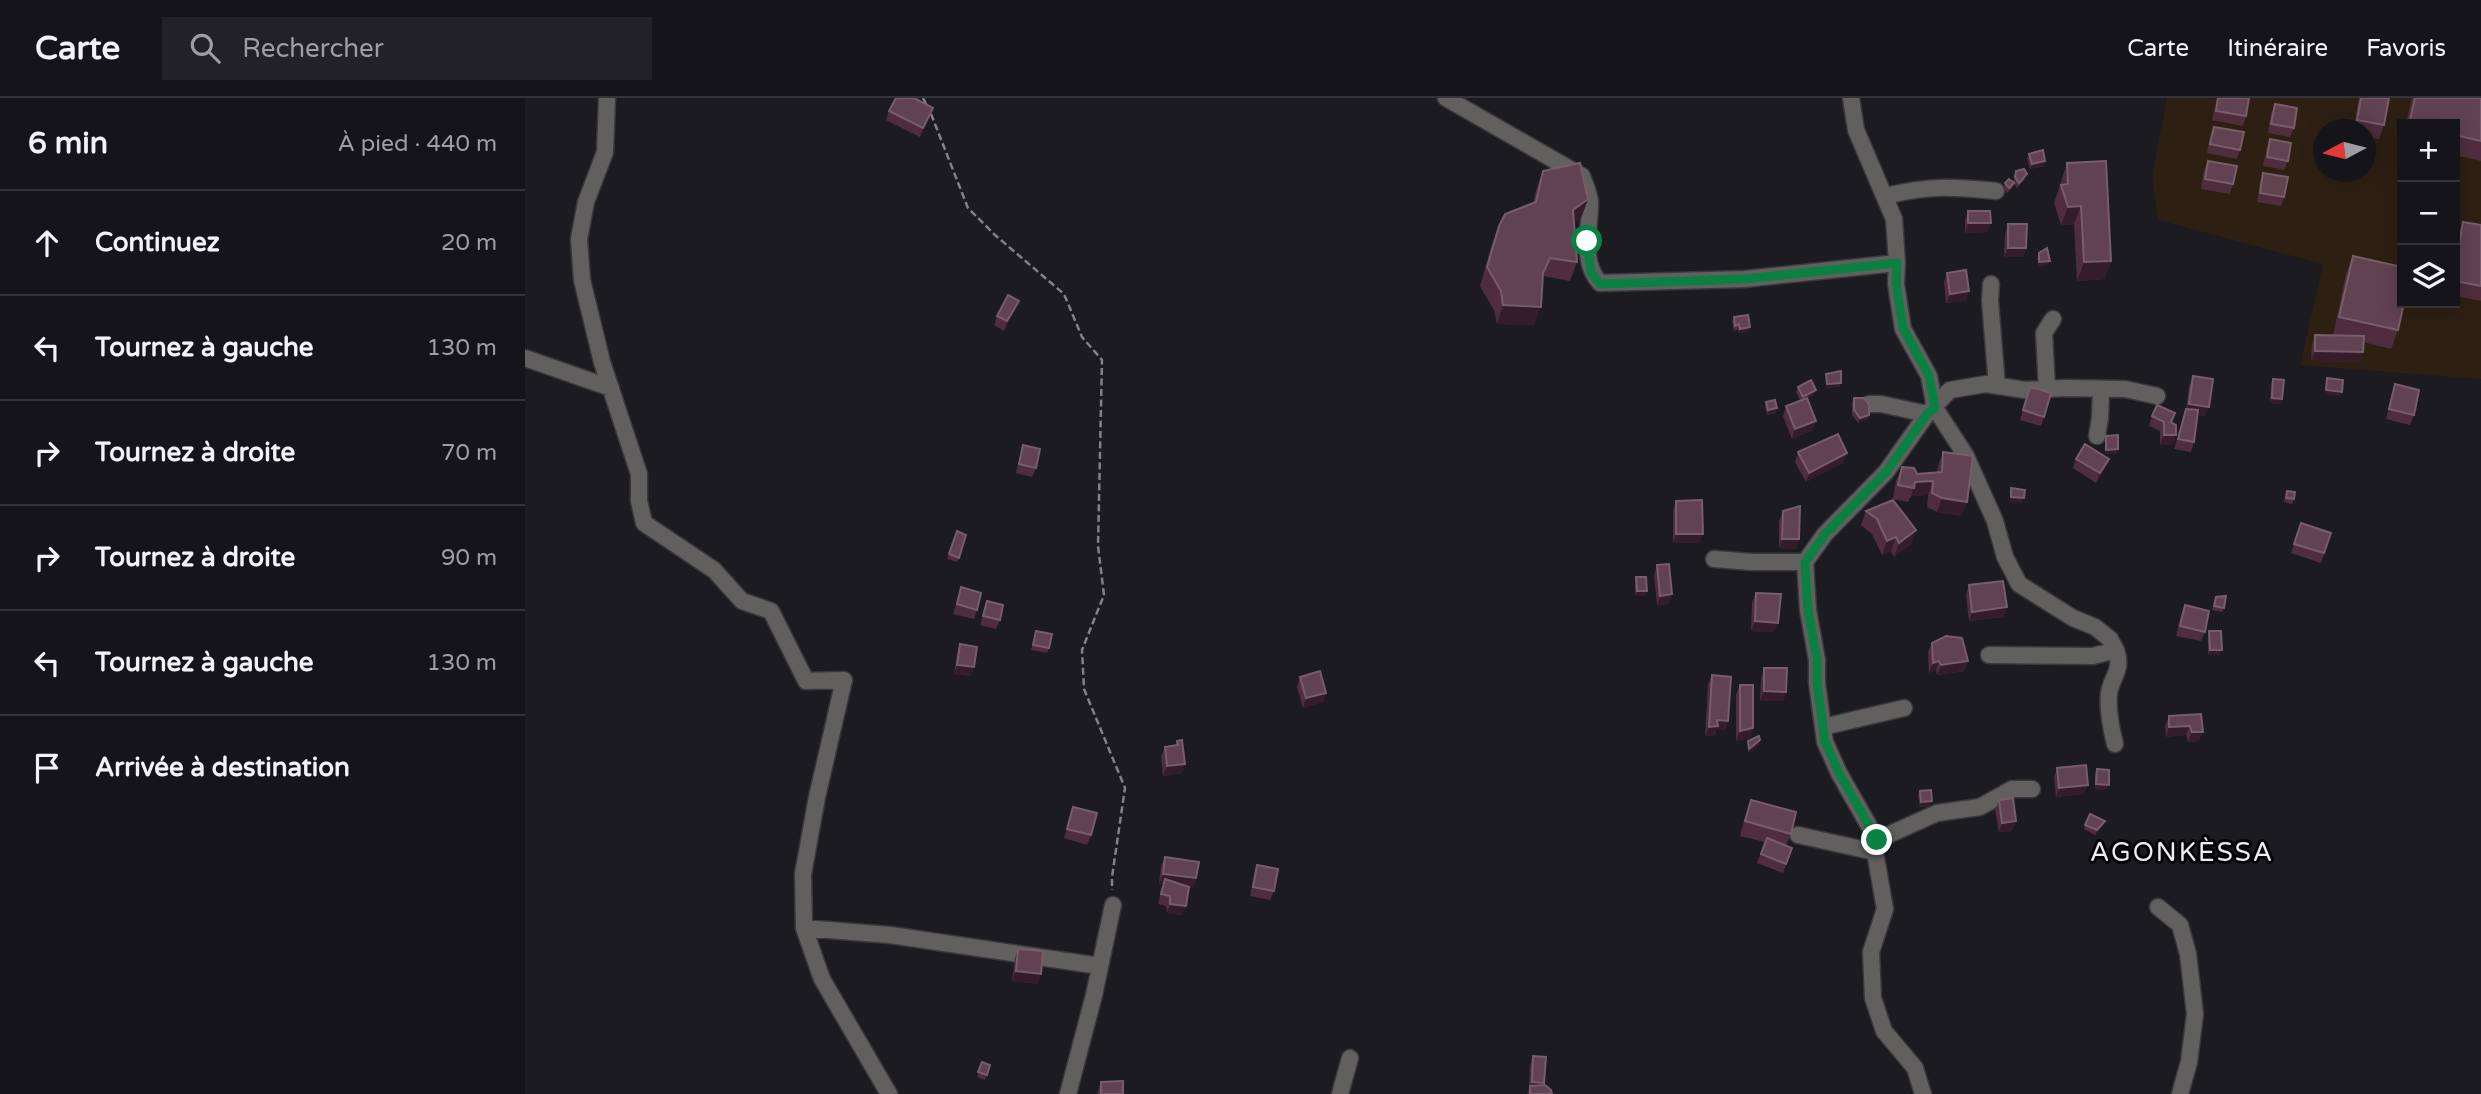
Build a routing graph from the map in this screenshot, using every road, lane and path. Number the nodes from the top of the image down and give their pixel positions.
1 (607, 98) edge
2 (923, 98) edge
3 (1446, 98) edge
4 (1851, 98) edge
5 (1996, 191) dead end
6 (1886, 196) junction
7 (1897, 263) junction
8 (1991, 284) dead end
9 (2053, 319) dead end
10 (525, 358) edge
11 (1997, 386) junction
12 (611, 388) junction
13 (2047, 388) junction
14 (2101, 390) junction
15 (2157, 396) dead end
16 (1869, 404) edge
17 (1931, 411) junction
18 (2097, 436) dead end
19 (1714, 559) dead end
20 (1805, 562) junction
21 (2116, 650) junction
22 (1989, 655) dead end
23 (1903, 708) dead end
24 (1823, 727) junction
25 (2115, 744) dead end
26 (2032, 789) dead end
27 (1798, 835) dead end
28 (1876, 846) junction
29 (1113, 905) joint
30 (2158, 907) dead end
31 (804, 928) junction
32 (1100, 966) junction
33 (1350, 1058) dead end
34 (889, 1094) edge
35 (1068, 1094) edge
36 (1340, 1094) edge
37 (1923, 1094) edge
38 (2180, 1094) edge

1 - 12 street
2 - 29 path
3 - 7 street
4 - 6 street
5 - 6 street
6 - 7 street
7 - 17 street
8 - 11 street
9 - 13 street
10 - 12 street
11 - 13 street
11 - 17 street
12 - 31 street
13 - 14 street
14 - 15 street
14 - 18 street
16 - 17 street
17 - 20 street
17 - 21 street
19 - 20 street
20 - 24 street
21 - 22 street
21 - 25 street
23 - 24 street
24 - 28 street
26 - 28 street
27 - 28 street
28 - 37 street
29 - 32 street
30 - 38 street
31 - 32 street
31 - 34 street
32 - 35 street
33 - 36 street

